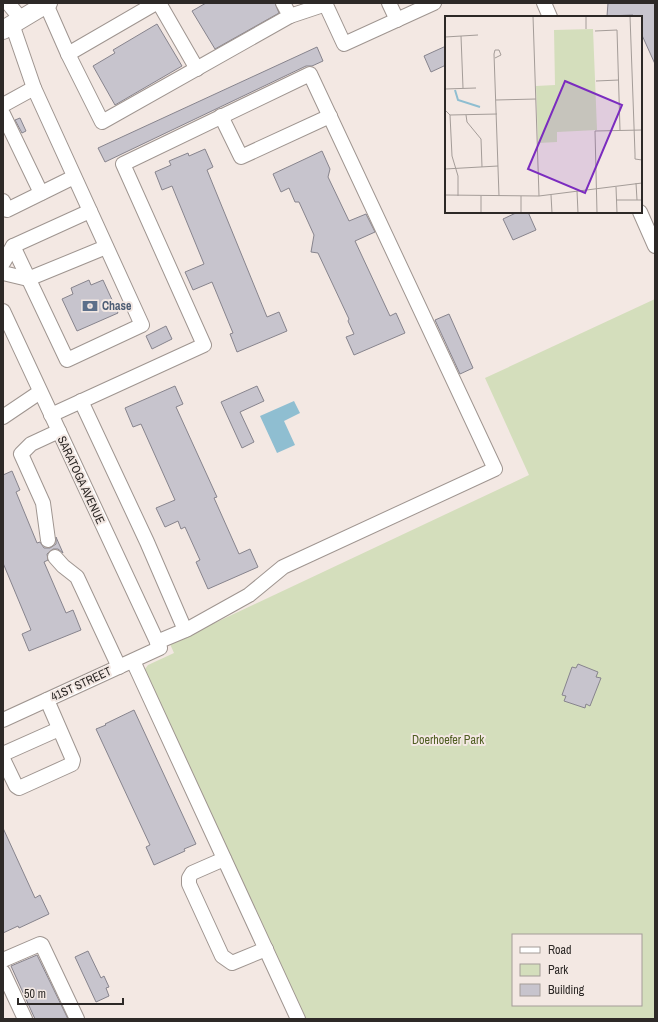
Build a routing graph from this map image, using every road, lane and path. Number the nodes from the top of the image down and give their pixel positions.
1 (8, 3) edge
2 (158, 3) edge
3 (283, 3) edge
4 (325, 3) edge
5 (389, 3) edge
6 (434, 3) edge
7 (544, 3) edge
8 (47, 4) edge
9 (290, 16) junction
10 (550, 16) edge
11 (397, 20) junction
12 (12, 25) edge
13 (68, 54) junction
14 (197, 69) junction
15 (34, 88) junction
16 (3, 105) edge
17 (3, 114) edge
18 (221, 116) junction
19 (330, 116) junction
20 (74, 177) junction
21 (41, 193) junction
22 (3, 201) edge
23 (90, 211) junction
24 (640, 213) edge
25 (13, 246) junction
26 (655, 246) edge
27 (106, 247) junction
28 (3, 263) edge
29 (3, 273) edge
30 (28, 278) junction
31 (3, 311) edge
32 (40, 392) junction
33 (81, 401) junction
34 (51, 415) junction
35 (3, 417) edge
36 (59, 431) junction
37 (48, 540) dead end
38 (55, 557) dead end
39 (185, 630) junction
40 (158, 645) junction
41 (132, 661) junction
42 (118, 667) junction
43 (46, 700) junction
44 (3, 720) edge
45 (59, 729) junction
46 (3, 754) edge
47 (3, 759) edge
48 (224, 859) junction
49 (266, 949) junction
50 (3, 960) edge
51 (3, 972) edge
52 (25, 1019) edge
53 (77, 1019) edge
54 (298, 1019) edge

1 - 12 street
2 - 13 street
2 - 14 street
3 - 9 street
4 - 9 street
4 - 11 street
5 - 11 street
6 - 11 street
7 - 10 street
8 - 12 main road
8 - 13 street
9 - 14 street
12 - 15 street
13 - 14 street
15 - 16 street
15 - 20 street
17 - 21 street
18 - 19 street
18 - 19 street
18 - 33 street
19 - 39 street, 41ST STREET
20 - 21 street
20 - 23 street
21 - 22 street
23 - 25 street
23 - 27 street
24 - 26 street
25 - 28 street
25 - 30 street
27 - 30 street
27 - 30 street
29 - 30 street
31 - 32 street, SARATOGA AVENUE
32 - 34 street, SARATOGA AVENUE
32 - 35 street
33 - 34 street
33 - 39 street
34 - 36 street, SARATOGA AVENUE
36 - 37 street
36 - 40 street, SARATOGA AVENUE
38 - 42 street
39 - 40 street, 41ST STREET
40 - 41 street, 41ST STREET
41 - 42 street, 41ST STREET
41 - 48 street
42 - 43 street, 41ST STREET
43 - 44 street, 41ST STREET
43 - 45 street
45 - 46 street
45 - 47 street
48 - 49 street
48 - 49 street
49 - 54 street
50 - 53 street
51 - 52 street

